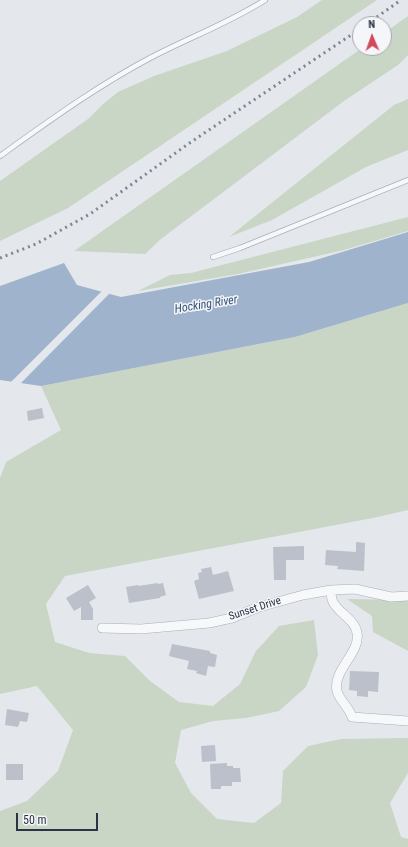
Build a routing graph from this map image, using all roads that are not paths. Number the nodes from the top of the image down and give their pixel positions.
1 (264, 0) edge
2 (0, 156) edge
3 (408, 180) edge
4 (213, 257) dead end
5 (330, 590) junction
6 (408, 596) edge
7 (102, 628) dead end
8 (408, 722) edge

1 - 2 lane
3 - 4 lane
5 - 6 street, Sunset Drive
5 - 7 street, Sunset Drive
5 - 8 street

